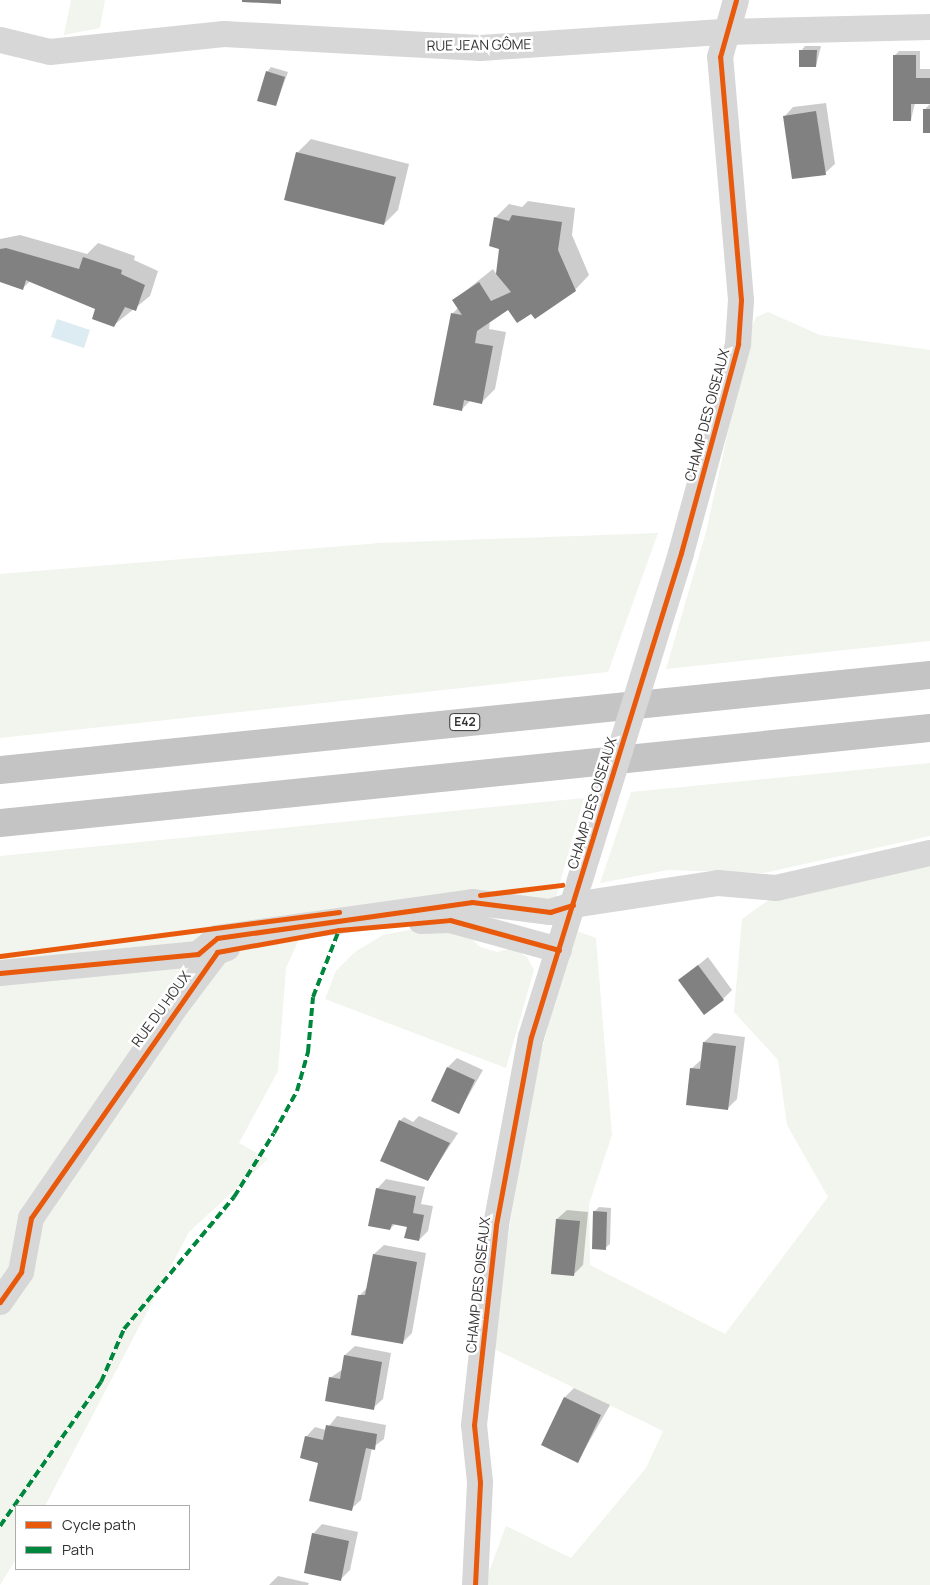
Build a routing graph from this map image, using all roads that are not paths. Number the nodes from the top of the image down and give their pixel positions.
1 (736, 0) edge
2 (930, 27) edge
3 (725, 32) junction
4 (0, 40) edge
5 (930, 675) edge
6 (930, 728) edge
7 (0, 770) edge
8 (0, 823) edge
9 (930, 853) edge
10 (576, 894) junction
11 (559, 950) junction
12 (0, 973) edge
13 (0, 1302) edge
14 (475, 1585) edge

1 - 3 street, CHAMP DES OISEAUX
2 - 3 street, RUE JEAN GÔME
3 - 4 street, RUE JEAN GÔME
3 - 10 street, CHAMP DES OISEAUX, bridge
5 - 7 highway, E42
6 - 8 highway
9 - 10 street
10 - 11 street, CHAMP DES OISEAUX
10 - 12 street
11 - 13 street, RUE DU HOUX
11 - 14 street, CHAMP DES OISEAUX

